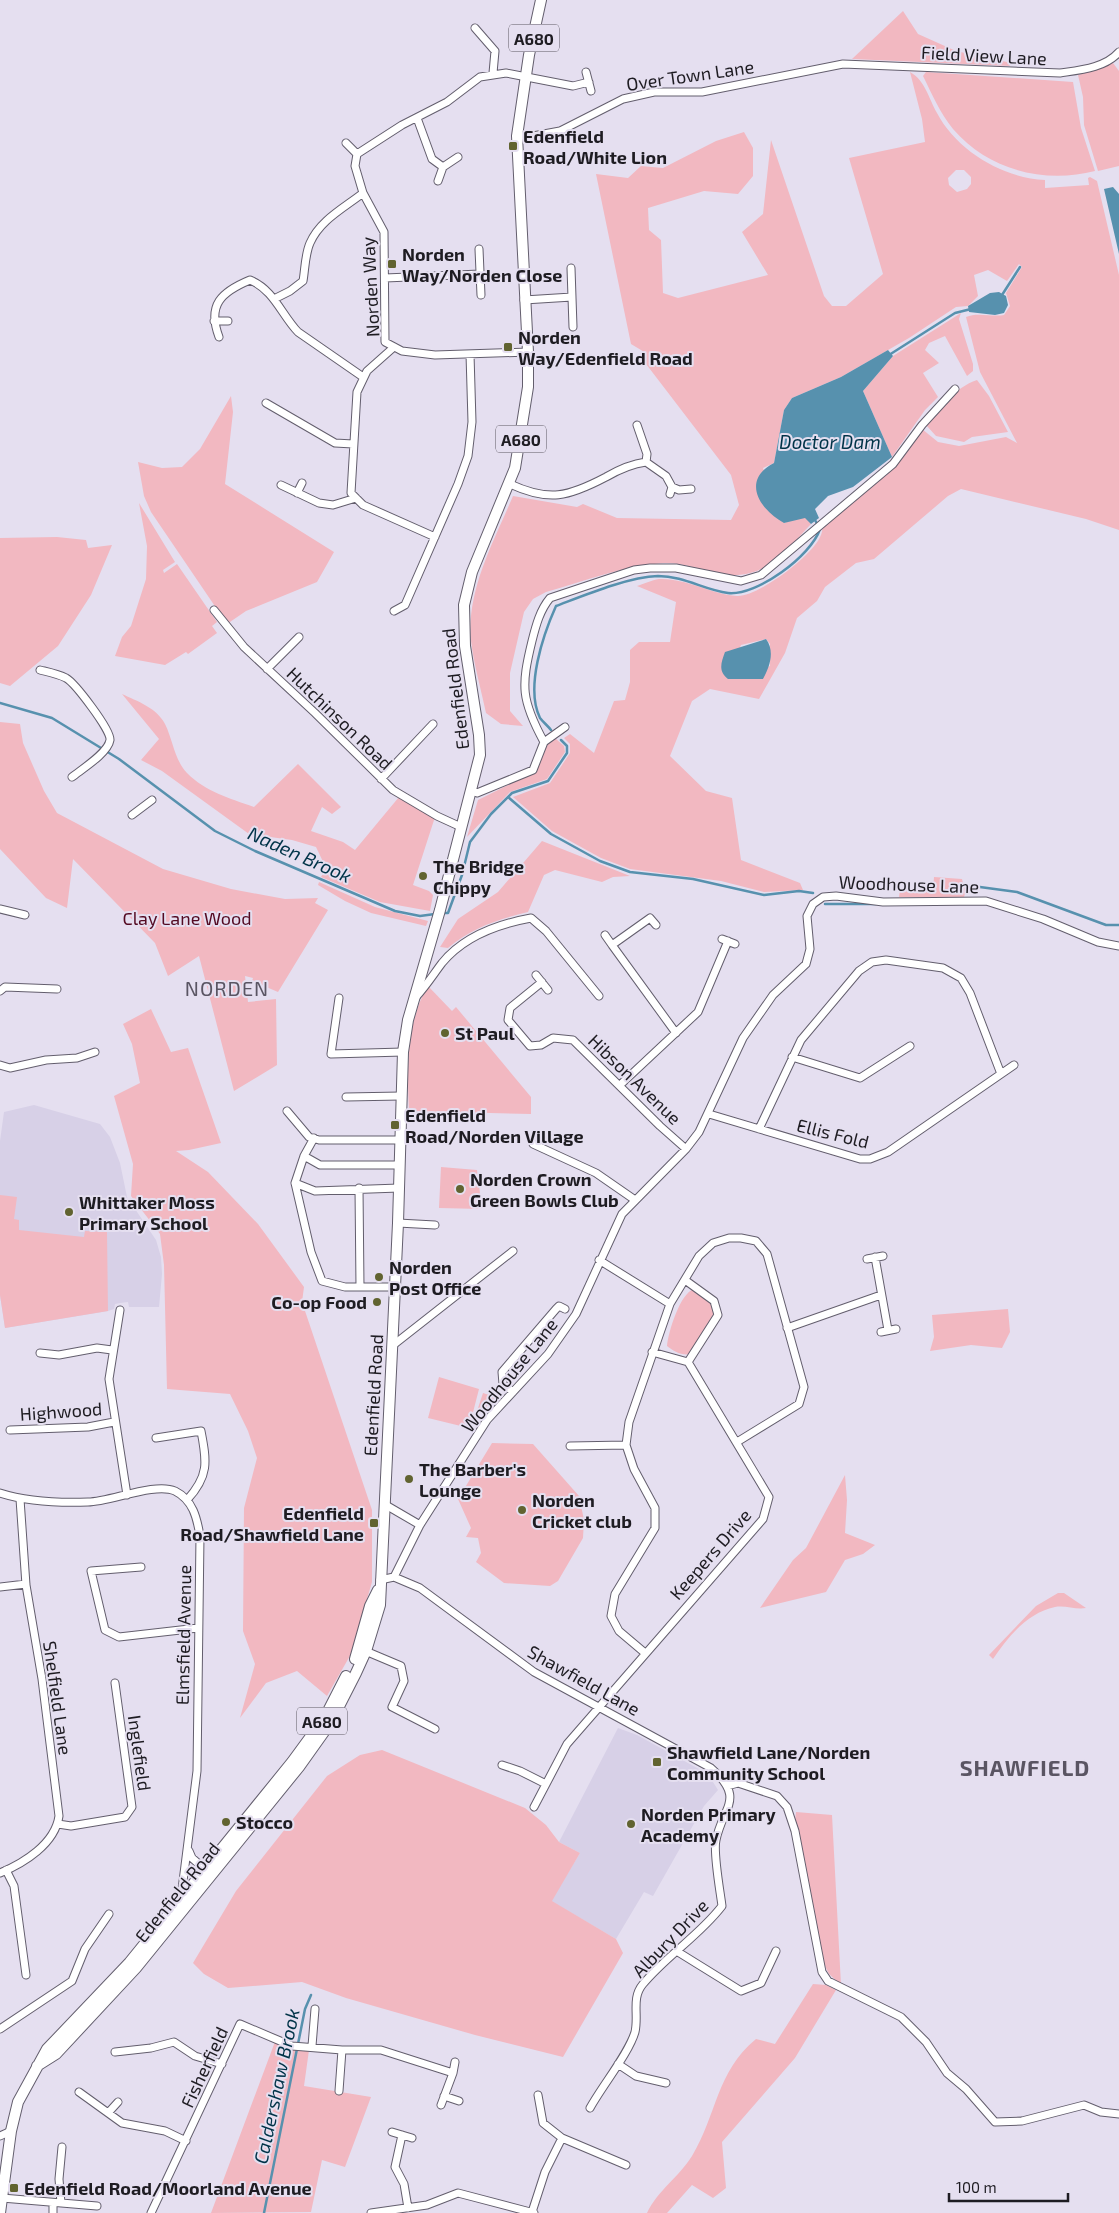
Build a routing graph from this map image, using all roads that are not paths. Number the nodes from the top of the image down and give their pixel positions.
1 (541, 0) edge
2 (475, 28) dead end
3 (1119, 52) edge
4 (843, 64) joint
5 (586, 72) dead end
6 (493, 73) junction
7 (526, 75) junction
8 (588, 82) junction
9 (591, 91) dead end
10 (417, 118) junction
11 (517, 136) junction
12 (346, 143) dead end
13 (357, 154) junction
14 (458, 157) dead end
15 (443, 166) junction
16 (438, 182) dead end
17 (363, 193) junction
18 (479, 249) dead end
19 (571, 268) dead end
20 (480, 274) junction
21 (385, 278) junction
22 (481, 295) dead end
23 (572, 297) junction
24 (274, 299) junction
25 (524, 300) junction
26 (214, 321) junction
27 (228, 321) dead end
28 (573, 327) dead end
29 (219, 336) dead end
30 (394, 347) junction
31 (528, 352) junction
32 (470, 354) junction
33 (363, 377) junction
34 (955, 389) dead end
35 (266, 403) dead end
36 (637, 426) dead end
37 (353, 444) junction
38 (646, 462) junction
39 (302, 483) dead end
40 (510, 484) junction
41 (281, 485) dead end
42 (691, 488) dead end
43 (297, 493) junction
44 (356, 498) junction
45 (435, 537) junction
46 (214, 610) dead end
47 (394, 611) dead end
48 (299, 637) dead end
49 (268, 669) junction
50 (40, 670) dead end
51 (434, 724) dead end
52 (565, 727) dead end
53 (544, 742) junction
54 (72, 777) dead end
55 (381, 779) junction
56 (470, 791) junction
57 (152, 800) dead end
58 (132, 816) dead end
59 (461, 827) junction
60 (0, 908) edge
61 (25, 914) dead end
62 (656, 925) dead end
63 (605, 935) dead end
64 (728, 942) dead end
65 (612, 945) junction
66 (1119, 946) edge
67 (536, 975) dead end
68 (542, 982) junction
69 (57, 989) dead end
70 (0, 990) edge
71 (548, 990) dead end
72 (599, 996) dead end
73 (339, 998) dead end
74 (414, 999) junction
75 (676, 1032) junction
76 (898, 1042) dead end
77 (910, 1046) dead end
78 (903, 1050) junction
79 (95, 1052) dead end
80 (403, 1052) junction
81 (792, 1057) junction
82 (0, 1065) edge
83 (1014, 1065) dead end
84 (1001, 1074) junction
85 (620, 1084) junction
86 (402, 1096) junction
87 (346, 1097) dead end
88 (287, 1111) dead end
89 (709, 1114) junction
90 (401, 1116) junction
91 (471, 1118) dead end
92 (758, 1129) junction
93 (316, 1139) junction
94 (400, 1140) junction
95 (533, 1144) dead end
96 (686, 1149) junction
97 (304, 1156) junction
98 (400, 1165) junction
99 (295, 1184) junction
100 (359, 1188) junction
101 (399, 1188) junction
102 (635, 1200) junction
103 (398, 1223) junction
104 (435, 1225) dead end
105 (513, 1251) dead end
106 (867, 1259) dead end
107 (600, 1260) junction
108 (685, 1280) junction
109 (360, 1287) junction
110 (394, 1287) junction
111 (881, 1295) junction
112 (670, 1304) junction
113 (565, 1309) dead end
114 (120, 1310) dead end
115 (787, 1328) junction
116 (896, 1329) dead end
117 (392, 1346) junction
118 (112, 1350) junction
119 (652, 1352) junction
120 (40, 1353) dead end
121 (688, 1362) junction
122 (513, 1392) junction
123 (114, 1422) junction
124 (10, 1430) dead end
125 (156, 1438) dead end
126 (737, 1442) junction
127 (626, 1445) junction
128 (570, 1446) dead end
129 (0, 1493) edge
130 (126, 1495) junction
131 (20, 1500) junction
132 (187, 1500) junction
133 (384, 1504) junction
134 (420, 1525) junction
135 (141, 1567) dead end
136 (394, 1577) junction
137 (380, 1583) junction
138 (26, 1584) junction
139 (0, 1587) edge
140 (198, 1628) junction
141 (362, 1649) junction
142 (645, 1652) junction
143 (115, 1683) dead end
144 (599, 1707) junction
145 (435, 1729) dead end
146 (502, 1765) dead end
147 (725, 1783) junction
148 (546, 1784) junction
149 (534, 1807) dead end
150 (58, 1824) junction
151 (188, 1846) junction
152 (3, 1872) edge
153 (208, 1872) junction
154 (181, 1897) junction
155 (109, 1914) dead end
156 (776, 1951) dead end
157 (678, 1952) junction
158 (26, 1975) dead end
159 (104, 1996) junction
160 (315, 2009) dead end
161 (0, 2030) edge
162 (308, 2046) junction
163 (342, 2050) junction
164 (115, 2052) dead end
165 (455, 2062) dead end
166 (222, 2064) junction
167 (618, 2064) junction
168 (453, 2073) junction
169 (666, 2083) dead end
170 (339, 2091) dead end
171 (79, 2092) dead end
172 (538, 2095) dead end
173 (444, 2096) junction
174 (459, 2101) dead end
175 (118, 2102) dead end
176 (441, 2105) dead end
177 (590, 2108) dead end
178 (108, 2113) junction
179 (1119, 2114) edge
180 (11, 2131) junction
181 (392, 2132) dead end
182 (402, 2135) junction
183 (0, 2136) edge
184 (412, 2138) dead end
185 (562, 2138) junction
186 (186, 2141) junction
187 (62, 2147) dead end
188 (626, 2165) dead end
189 (2, 2198) junction
190 (57, 2203) junction
191 (98, 2206) dead end
192 (408, 2208) junction
193 (0, 2213) edge
194 (53, 2213) edge
195 (151, 2213) edge
196 (371, 2213) edge
197 (533, 2213) edge

1 - 7 main road, Edenfield Road / A680
2 - 6 street
3 - 4 street, Field View Lane
4 - 11 street, Over Town Lane
5 - 8 street
6 - 7 street
6 - 10 street
7 - 8 street
7 - 11 main road, Edenfield Road / A680
8 - 9 street
10 - 13 street
10 - 15 street
11 - 25 main road, Edenfield Road / A680
12 - 13 street
13 - 17 street, Norden Way
14 - 15 street
15 - 16 street
17 - 21 street, Norden Way
17 - 24 street
18 - 20 street
19 - 23 street
20 - 21 street
20 - 22 street
21 - 30 street, Norden Way
23 - 25 street
23 - 28 street
24 - 26 street
24 - 33 street
25 - 31 main road, Edenfield Road / A680
26 - 27 street
26 - 29 street
30 - 32 street, Norden Way
30 - 33 street
31 - 32 street, Norden Way
31 - 40 main road, Edenfield Road / A680
32 - 45 street
33 - 37 street
34 - 53 street
35 - 37 street
36 - 38 street
37 - 44 street
38 - 40 street
38 - 42 street
39 - 43 street
40 - 56 main road, Edenfield Road / A680
41 - 43 street
43 - 44 street
44 - 45 street
45 - 47 street
46 - 49 street, Hutchinson Road
48 - 49 street
49 - 55 street, Hutchinson Road
50 - 54 street
51 - 55 street
52 - 53 street
53 - 56 street
55 - 59 street, Hutchinson Road
56 - 59 main road, Edenfield Road / A680
57 - 58 street
59 - 74 main road, Edenfield Road / A680
60 - 61 street
62 - 65 street
63 - 65 street
64 - 75 street
65 - 75 street
66 - 89 street, Woodhouse Lane
67 - 68 street
68 - 71 street
68 - 85 street, Hibson Avenue
69 - 70 street
72 - 74 street
73 - 80 street
74 - 80 main road, Edenfield Road / A680
75 - 85 street
76 - 78 street
77 - 78 street
78 - 81 street
79 - 82 street
80 - 86 main road, Edenfield Road / A680
81 - 84 street
81 - 92 street
83 - 84 street, Ellis Fold
84 - 92 street, Ellis Fold
85 - 96 street, Hibson Avenue
86 - 87 street
86 - 90 main road, Edenfield Road / A680
88 - 93 street
89 - 92 street, Ellis Fold
89 - 96 street, Woodhouse Lane
90 - 91 street
90 - 94 main road, Edenfield Road / A680
93 - 94 street
93 - 97 street
94 - 98 main road, Edenfield Road / A680
95 - 102 street
96 - 102 street, Woodhouse Lane
97 - 98 street
97 - 99 street
98 - 101 main road, Edenfield Road / A680
99 - 100 street
99 - 109 street
100 - 101 street
100 - 109 street
101 - 103 main road, Edenfield Road / A680
102 - 107 street, Woodhouse Lane
103 - 104 street
103 - 110 main road, Edenfield Road / A680
105 - 117 street
106 - 111 street
107 - 112 street
107 - 122 street, Woodhouse Lane
108 - 112 street
108 - 115 street
108 - 121 street
109 - 110 street
110 - 117 main road, Edenfield Road / A680
111 - 115 street
111 - 116 street
112 - 119 street
113 - 122 street
114 - 118 street, Highwood
115 - 126 street
117 - 133 main road, Edenfield Road / A680
118 - 120 street
118 - 123 street, Highwood
119 - 121 street
119 - 127 street
121 - 126 street, Keepers Drive
122 - 134 street, Woodhouse Lane
123 - 124 street, Highwood
123 - 130 street, Highwood
125 - 132 street
126 - 142 street, Keepers Drive
127 - 128 street
127 - 142 street
129 - 131 street
130 - 131 street
130 - 132 street
131 - 138 street, Shelfield Lane
132 - 140 street, Elmsfield Avenue
133 - 134 street
133 - 137 main road, Edenfield Road / A680
134 - 136 street, Woodhouse Lane
135 - 140 street
136 - 137 street
136 - 144 street, Shawfield Lane
137 - 141 main road, Edenfield Road / A680
138 - 139 street
138 - 150 street, Shelfield Lane
140 - 151 street, Elmsfield Avenue
141 - 145 street
141 - 153 main road, Edenfield Road / A680
142 - 144 street, Keepers Drive
143 - 150 street, Inglefield
144 - 147 street, Shawfield Lane
144 - 148 street, Keepers Drive
146 - 148 street
147 - 157 street, Albury Drive
147 - 179 street
148 - 149 street, Keepers Drive
150 - 152 street
151 - 153 street
151 - 154 street, Elmsfield Avenue
152 - 158 street
153 - 154 main road, Edenfield Road / A680
153 - 159 main road, Edenfield Road / A680
154 - 159 main road, Edenfield Road / A680
155 - 161 street
156 - 157 street
157 - 167 street, Albury Drive
159 - 180 main road, Edenfield Road / A680
160 - 162 street
162 - 163 street, Fisherfield
162 - 166 street, Fisherfield
163 - 168 street, Fisherfield
163 - 170 street
164 - 166 street
165 - 168 street
166 - 186 street, Fisherfield
167 - 169 street
167 - 177 street, Albury Drive
168 - 173 street
171 - 178 street
172 - 185 street
173 - 174 street
173 - 176 street
175 - 178 street
178 - 186 street
180 - 183 street
180 - 189 main road, Edenfield Road / A680
181 - 182 street
182 - 184 street
182 - 192 street
185 - 188 street
185 - 197 street
186 - 195 street, Fisherfield
187 - 190 street
189 - 190 street
189 - 193 main road, Edenfield Road / A680
190 - 191 street
190 - 194 street
192 - 196 street
192 - 197 street

